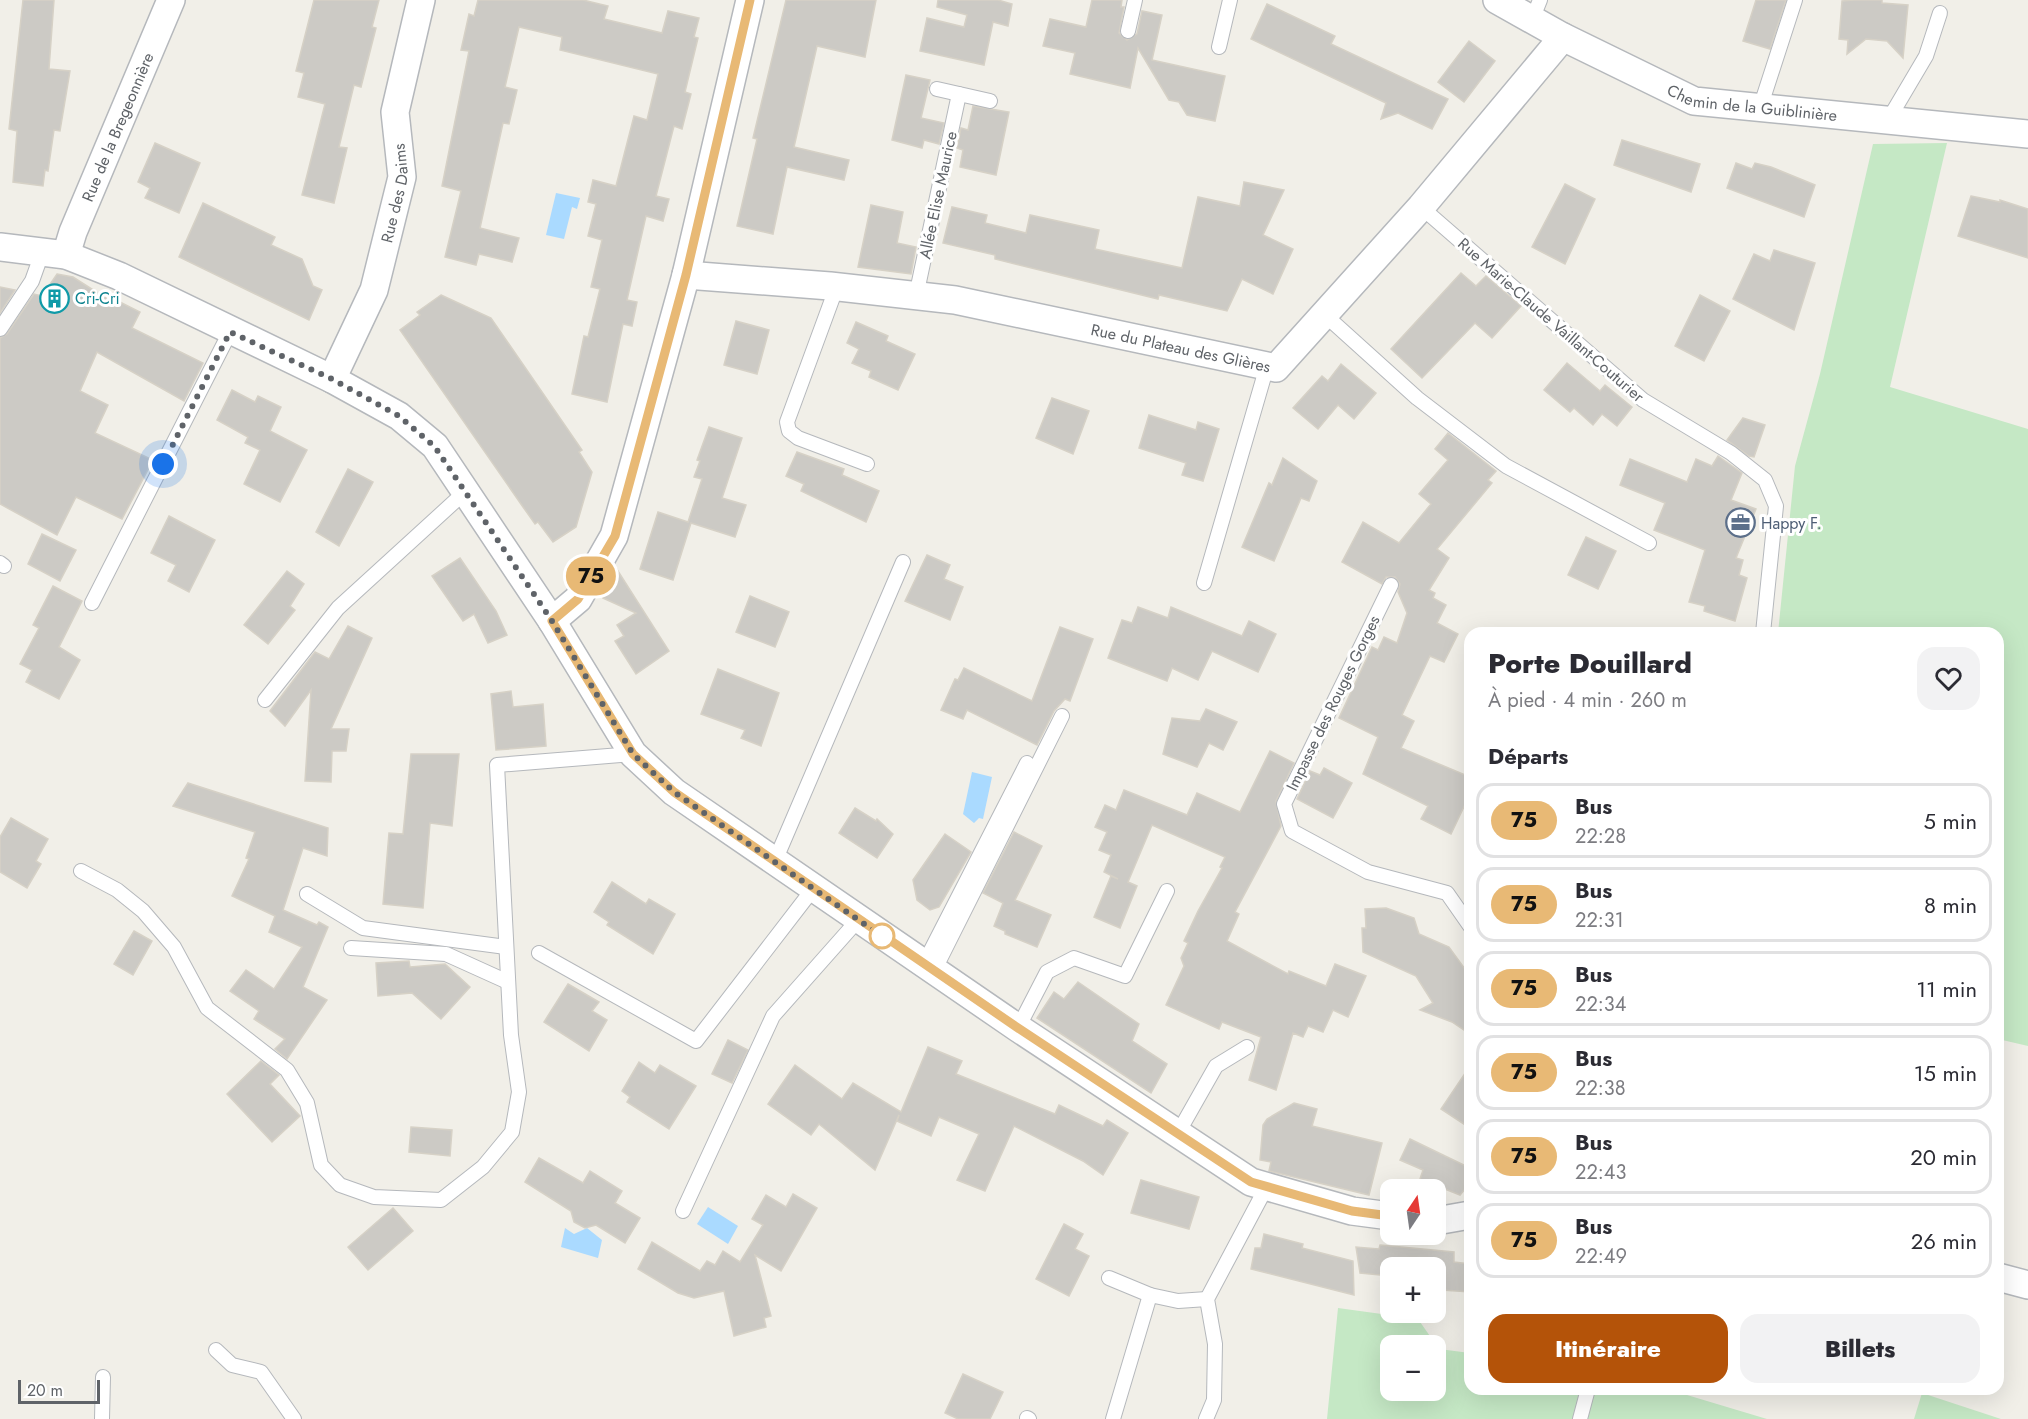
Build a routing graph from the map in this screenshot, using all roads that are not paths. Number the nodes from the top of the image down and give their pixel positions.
1 (171, 0) edge
2 (421, 0) edge
3 (1135, 0) edge
4 (1230, 0) edge
5 (1497, 0) edge
6 (1795, 0) edge
7 (745, 1) edge
8 (1536, 10) edge
9 (1940, 13) dead end
10 (1128, 31) dead end
11 (1563, 37) junction
12 (1219, 47) dead end
13 (937, 89) dead end
14 (959, 94) junction
15 (990, 102) dead end
16 (1760, 108) junction
17 (1887, 122) junction
18 (2028, 134) edge
19 (1421, 207) junction
20 (0, 247) edge
21 (54, 254) junction
22 (686, 275) junction
23 (837, 286) junction
24 (916, 296) junction
25 (1325, 315) junction
26 (0, 329) edge
27 (230, 332) junction
28 (1267, 366) junction
29 (332, 379) junction
30 (867, 464) dead end
31 (465, 492) junction
32 (1648, 543) dead end
33 (903, 562) dead end
34 (1203, 583) dead end
35 (1390, 585) dead end
36 (92, 603) dead end
37 (552, 621) junction
38 (1764, 627) edge
39 (265, 700) dead end
40 (1062, 716) dead end
41 (633, 754) junction
42 (1027, 763) dead end
43 (775, 861) junction
44 (81, 871) dead end
45 (813, 889) junction
46 (1167, 891) dead end
47 (308, 894) dead end
48 (1464, 917) edge
49 (858, 920) junction
50 (506, 947) junction
51 (351, 948) dead end
52 (539, 953) dead end
53 (929, 967) junction
54 (508, 981) junction
55 (1018, 1028) junction
56 (1246, 1047) dead end
57 (1178, 1133) junction
58 (1267, 1186) junction
59 (683, 1211) dead end
60 (1380, 1215) edge
61 (1464, 1216) edge
62 (1446, 1219) edge
63 (1109, 1278) dead end
64 (2004, 1279) edge
65 (2028, 1285) edge
66 (1150, 1295) junction
67 (1208, 1299) junction
68 (216, 1350) dead end
69 (103, 1377) dead end
70 (1586, 1395) edge
71 (102, 1419) edge
72 (294, 1419) edge
73 (1113, 1419) edge
74 (1206, 1419) edge
75 (1580, 1419) edge

1 - 21 street, Rue de la Bregeonnière
2 - 29 street, Rue des Daims
3 - 10 lane
4 - 12 lane
5 - 8 street, Chemin de la Guiblinière
6 - 16 lane
7 - 22 street
8 - 11 street, Chemin de la Guiblinière
9 - 17 lane
11 - 16 street, Chemin de la Guiblinière
11 - 19 street, Rue du Plateau des Glières
13 - 14 lane
14 - 15 lane
14 - 24 lane, Allée Elise Maurice
16 - 17 street, Chemin de la Guiblinière
17 - 18 street, Chemin de la Guiblinière
19 - 25 street, Rue du Plateau des Glières
19 - 38 lane, Rue Marie-Claude Vaillant-Couturier
20 - 21 street
21 - 26 lane
21 - 27 street
22 - 23 street, Rue du Plateau des Glières
22 - 37 street
23 - 24 street, Rue du Plateau des Glières
23 - 30 lane
24 - 28 street, Rue du Plateau des Glières
25 - 28 street, Rue du Plateau des Glières
25 - 32 lane
27 - 29 street
27 - 36 lane
28 - 34 lane
29 - 31 street
31 - 37 street
31 - 39 lane
33 - 43 lane
35 - 48 lane, Impasse des Rouges Gorges
37 - 41 street
40 - 53 lane
41 - 43 street
41 - 50 lane
42 - 53 lane
43 - 45 street
44 - 54 lane
45 - 49 street
45 - 52 lane
46 - 55 lane
47 - 50 lane
49 - 53 street
49 - 59 lane
50 - 54 lane
51 - 54 lane
53 - 55 street
55 - 57 street
56 - 57 lane
57 - 58 street
58 - 60 street
58 - 67 lane
61 - 62 street
63 - 66 lane
64 - 65 street
66 - 67 lane
66 - 73 lane
67 - 74 lane
68 - 72 lane
69 - 71 lane
70 - 75 lane

